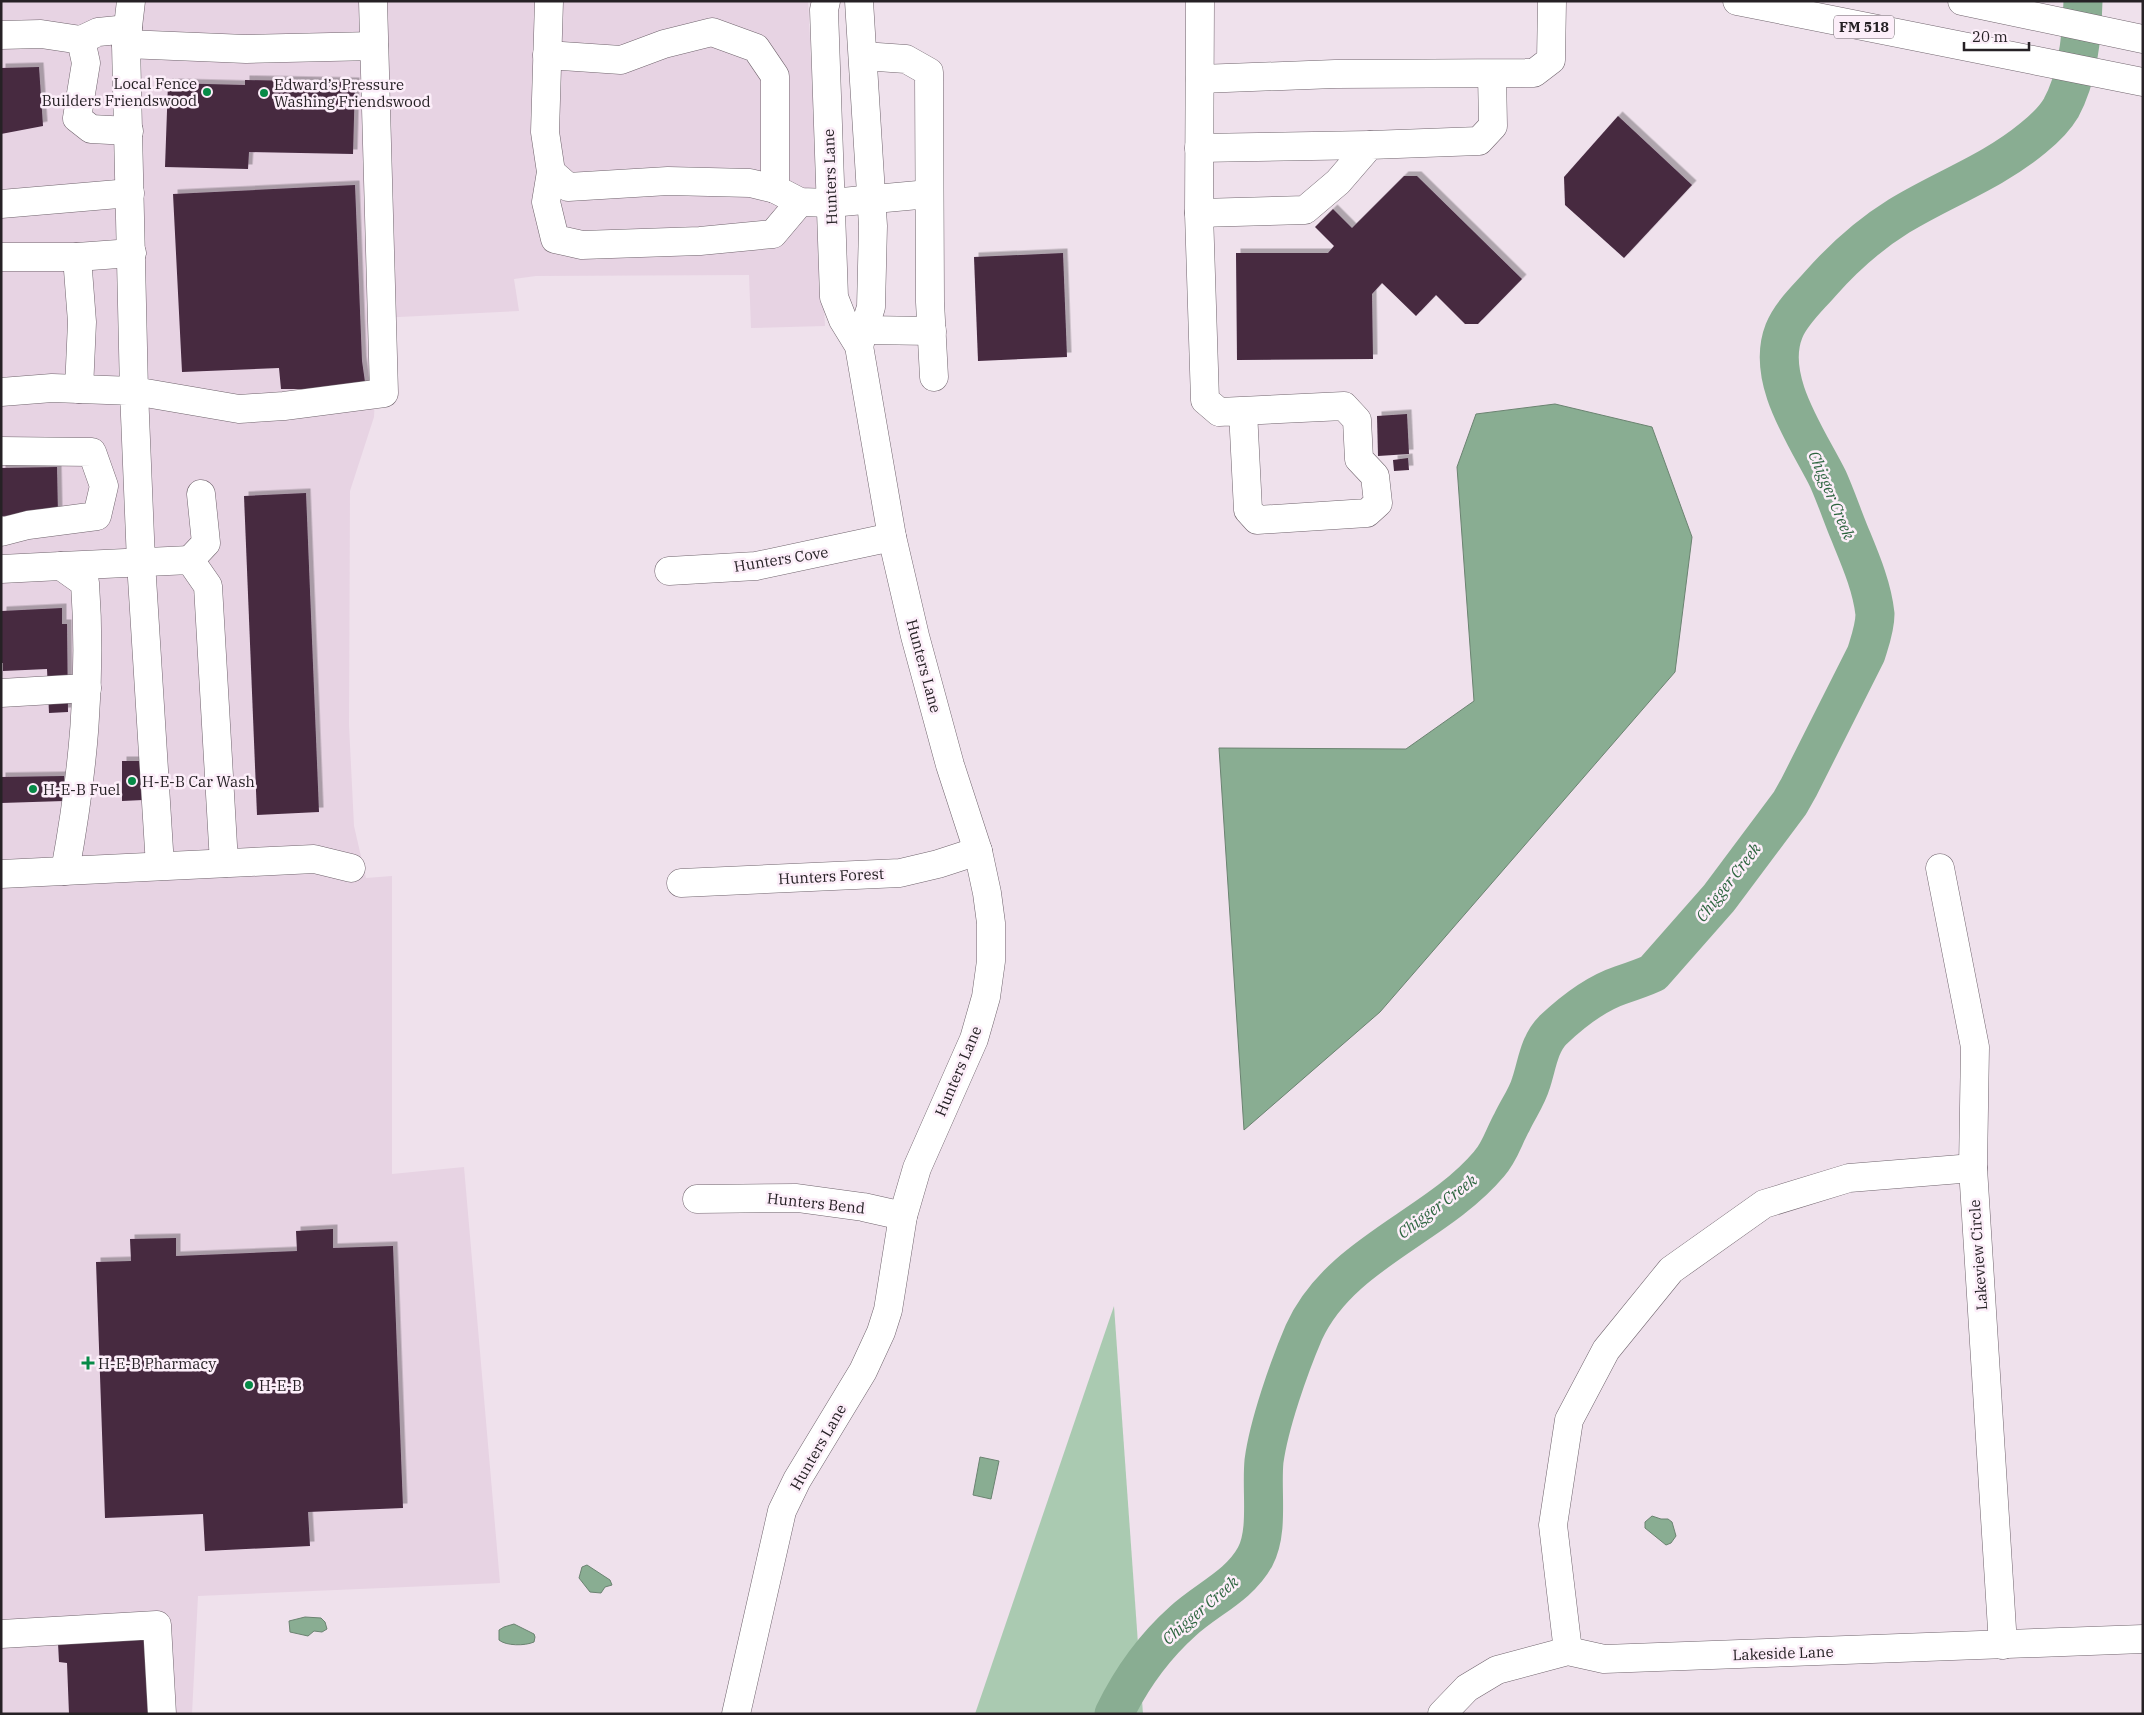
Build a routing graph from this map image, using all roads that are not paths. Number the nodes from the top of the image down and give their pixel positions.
1 (131, 1) edge
2 (373, 1) edge
3 (549, 1) edge
4 (826, 1) edge
5 (859, 1) edge
6 (1200, 1) edge
7 (1552, 1) edge
8 (1737, 1) edge
9 (1962, 1) edge
10 (1, 35) edge
11 (127, 37) junction
12 (2143, 39) edge
13 (82, 40) junction
14 (374, 46) junction
15 (547, 54) junction
16 (863, 56) junction
17 (1492, 74) junction
18 (1200, 79) junction
19 (2143, 82) edge
20 (129, 131) junction
21 (1370, 144) junction
22 (1199, 148) junction
23 (551, 172) junction
24 (775, 189) junction
25 (130, 193) junction
26 (929, 194) junction
27 (871, 198) junction
28 (800, 202) junction
29 (831, 203) junction
30 (1, 204) edge
31 (1199, 213) junction
32 (132, 253) junction
33 (1, 256) edge
34 (77, 257) junction
35 (932, 331) junction
36 (862, 338) junction
37 (934, 377) dead end
38 (79, 389) junction
39 (134, 391) junction
40 (1, 392) edge
41 (1243, 411) junction
42 (1, 451) edge
43 (201, 494) dead end
44 (1, 532) edge
45 (892, 537) junction
46 (190, 560) junction
47 (141, 562) junction
48 (61, 566) junction
49 (1, 569) edge
50 (668, 571) dead end
51 (87, 688) junction
52 (1, 693) edge
53 (978, 851) junction
54 (224, 863) junction
55 (160, 866) junction
56 (351, 868) dead end
57 (1940, 868) dead end
58 (65, 871) junction
59 (1, 874) edge
60 (681, 883) dead end
61 (1973, 1168) junction
62 (697, 1199) dead end
63 (903, 1216) junction
64 (1, 1634) edge
65 (2143, 1639) edge
66 (2003, 1645) junction
67 (1568, 1651) junction
68 (162, 1714) edge
69 (736, 1714) edge
70 (1442, 1714) edge

1 - 11 street
2 - 14 street
3 - 15 street
4 - 29 street, Hunters Lane
5 - 16 street, Hunters Lane
6 - 18 street
7 - 17 street
8 - 19 street, FM 518
9 - 12 street
10 - 13 street
11 - 13 street
11 - 14 street
11 - 20 street
13 - 20 street
14 - 39 street
15 - 23 street
15 - 24 street
16 - 26 street
16 - 27 street, Hunters Lane
17 - 18 street
17 - 21 street
18 - 22 street
20 - 25 street
21 - 22 street
21 - 31 street
22 - 31 street
23 - 24 street
23 - 28 street
24 - 28 street
25 - 30 street
25 - 32 street
26 - 27 street
26 - 35 street
27 - 29 street
27 - 36 street, Hunters Lane
28 - 29 street
29 - 36 street, Hunters Lane
31 - 41 street
32 - 34 street
32 - 39 street
33 - 34 street
34 - 38 street
35 - 36 street
35 - 37 street
36 - 45 street, Hunters Lane
38 - 39 street
38 - 40 street
39 - 47 street
41 - 41 street
42 - 44 street
43 - 46 street
45 - 50 street, Hunters Cove
45 - 53 street, Hunters Lane
46 - 47 street
46 - 54 street
47 - 48 street
47 - 55 street
48 - 49 street
48 - 51 street
51 - 52 street
51 - 58 street
53 - 60 street, Hunters Forest
53 - 63 street, Hunters Lane
54 - 55 street
54 - 56 street
55 - 58 street
57 - 61 street, Lakeview Circle
58 - 59 street
61 - 66 street, Lakeview Circle
61 - 67 street
62 - 63 street, Hunters Bend
63 - 69 street, Hunters Lane
64 - 68 street
65 - 66 street, Lakeside Lane
66 - 67 street, Lakeside Lane
67 - 70 street, Lakeside Lane

